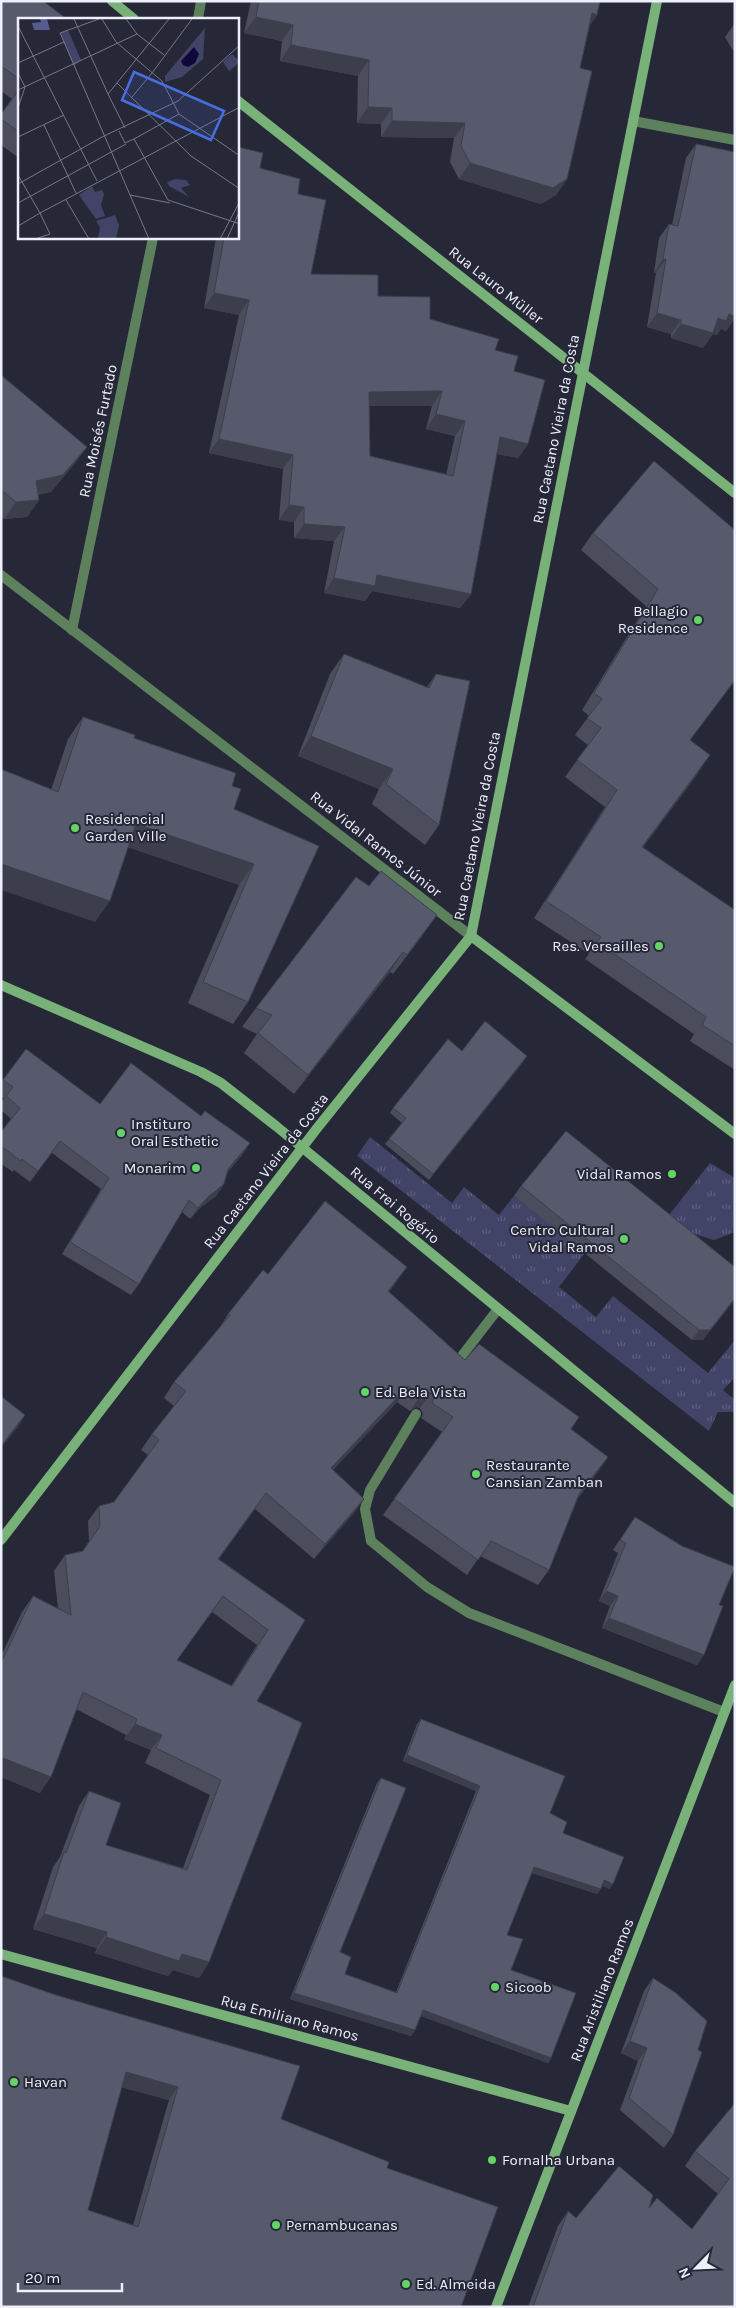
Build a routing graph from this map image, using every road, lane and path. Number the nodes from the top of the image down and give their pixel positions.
1 (112, 1) edge
2 (201, 1) edge
3 (657, 1) edge
4 (133, 18) edge
5 (198, 18) edge
6 (239, 102) edge
7 (633, 121) junction
8 (735, 140) edge
9 (153, 239) edge
10 (583, 373) junction
11 (735, 493) edge
12 (1, 575) edge
13 (72, 630) junction
14 (470, 936) junction
15 (1, 985) edge
16 (735, 1134) edge
17 (302, 1148) junction
18 (498, 1309) junction
19 (461, 1357) edge
20 (416, 1414) edge
21 (735, 1503) edge
22 (1, 1540) edge
23 (735, 1685) edge
24 (724, 1712) junction
25 (1, 1954) edge
26 (572, 2111) junction
27 (496, 2307) edge

1 - 4 main road
2 - 5 street
3 - 7 main road, Rua Caetano Vieira da Costa
6 - 10 main road, Rua Lauro Müller
7 - 8 street
7 - 10 main road, Rua Caetano Vieira da Costa
9 - 13 street, Rua Moisés Furtado
10 - 11 main road, Rua Lauro Müller
10 - 14 main road, Rua Caetano Vieira da Costa
12 - 13 street, Rua Vidal Ramos Júnior
13 - 14 street, Rua Vidal Ramos Júnior
14 - 16 main road, Rua Vidal Ramos Júnior
14 - 17 main road, Rua Caetano Vieira da Costa
15 - 17 main road, Rua Frei Rogério
17 - 18 main road, Rua Frei Rogério
17 - 22 main road, Rua Caetano Vieira da Costa
18 - 19 street
18 - 21 main road, Rua Frei Rogério
20 - 24 street
23 - 24 main road, Rua Aristiliano Ramos
24 - 26 main road, Rua Aristiliano Ramos
25 - 26 main road, Rua Emiliano Ramos
26 - 27 main road, Rua Aristiliano Ramos

